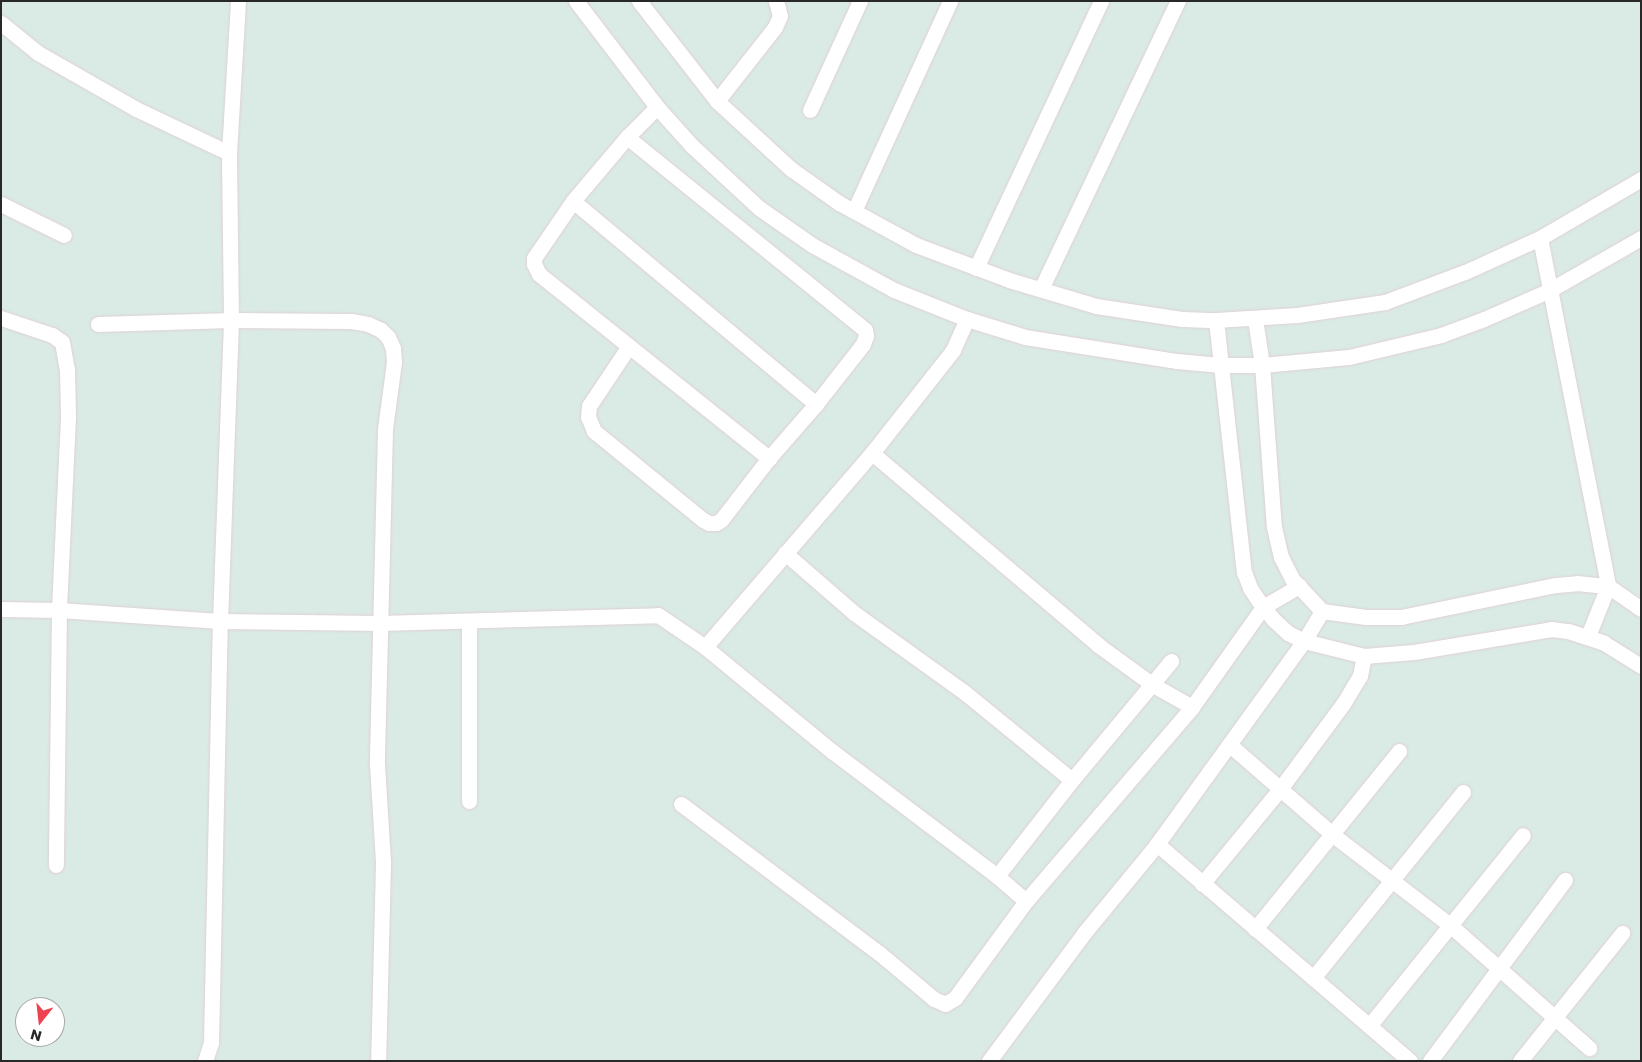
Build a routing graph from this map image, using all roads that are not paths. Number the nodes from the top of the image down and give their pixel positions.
1 (238, 1) edge
2 (576, 1) edge
3 (639, 1) edge
4 (776, 1) edge
5 (860, 1) edge
6 (950, 1) edge
7 (1101, 1) edge
8 (1178, 1) edge
9 (1, 23) edge
10 (717, 101) junction
11 (657, 107) junction
12 (810, 110) dead end
13 (627, 137) junction
14 (229, 153) junction
15 (1641, 179) edge
16 (573, 201) junction
17 (1, 204) edge
18 (854, 211) junction
19 (64, 235) dead end
20 (1540, 238) junction
21 (1641, 238) edge
22 (976, 268) junction
23 (1040, 289) junction
24 (1548, 291) junction
25 (1, 318) edge
26 (968, 319) junction
27 (1255, 319) junction
28 (231, 320) junction
29 (1216, 320) junction
30 (98, 324) dead end
31 (629, 346) junction
32 (1221, 365) junction
33 (1262, 365) junction
34 (816, 404) junction
35 (872, 453) junction
36 (769, 458) junction
37 (785, 553) junction
38 (1299, 586) junction
39 (1608, 586) junction
40 (1263, 607) junction
41 (1, 609) edge
42 (1641, 609) edge
43 (60, 610) junction
44 (1322, 611) junction
45 (220, 621) junction
46 (469, 621) junction
47 (380, 623) junction
48 (1588, 636) junction
49 (1304, 641) junction
50 (705, 647) junction
51 (1364, 656) junction
52 (1171, 660) dead end
53 (1641, 666) edge
54 (1153, 685) junction
55 (1192, 707) junction
56 (1230, 745) junction
57 (1399, 751) dead end
58 (1072, 780) junction
59 (1280, 789) junction
60 (1463, 792) dead end
61 (469, 801) dead end
62 (681, 804) dead end
63 (1333, 835) junction
64 (1523, 835) dead end
65 (1157, 844) junction
66 (56, 865) dead end
67 (997, 876) junction
68 (1390, 880) junction
69 (1565, 880) dead end
70 (1202, 884) junction
71 (1026, 901) junction
72 (1450, 925) junction
73 (1255, 929) junction
74 (1622, 933) dead end
75 (1499, 968) junction
76 (1312, 978) junction
77 (1555, 1016) junction
78 (1369, 1026) junction
79 (1590, 1048) dead end
80 (206, 1061) edge
81 (378, 1061) edge
82 (989, 1061) edge
83 (1410, 1061) edge
84 (1430, 1061) edge
85 (1520, 1061) edge

1 - 14 street
2 - 11 street
3 - 10 street
4 - 10 street
5 - 12 street
6 - 18 street
7 - 22 street
8 - 23 street
9 - 14 street
10 - 18 street
11 - 13 street
11 - 26 street
13 - 16 street
13 - 34 street
14 - 28 street
15 - 20 street
16 - 31 street
16 - 34 street
17 - 19 street
18 - 22 street
20 - 24 street
20 - 27 street
21 - 24 street
22 - 23 street
23 - 29 street
24 - 33 street
24 - 39 street
25 - 43 street
26 - 32 street
26 - 35 street
27 - 29 street
27 - 33 street
28 - 30 street
28 - 45 street
28 - 47 street
29 - 32 street
31 - 36 street
31 - 36 street
32 - 33 street
32 - 40 street
33 - 38 street
34 - 36 street
35 - 37 street
35 - 54 street
37 - 50 street
37 - 58 street
38 - 40 street
38 - 44 street
39 - 42 street
39 - 44 street
39 - 48 street
40 - 49 street
40 - 55 street
41 - 43 street
43 - 45 street
43 - 66 street
44 - 49 street
45 - 47 street
45 - 80 street
46 - 47 street
46 - 50 street
46 - 61 street
47 - 81 street
48 - 51 street
48 - 53 street
49 - 51 street
49 - 56 street
50 - 67 street
51 - 59 street
52 - 54 street
54 - 55 street
54 - 58 street
55 - 71 street
56 - 59 street
56 - 65 street
57 - 63 street
58 - 67 street
59 - 63 street
59 - 70 street
60 - 68 street
62 - 71 street
63 - 68 street
63 - 73 street
64 - 72 street
65 - 70 street
65 - 82 street
67 - 71 street
68 - 72 street
68 - 76 street
69 - 75 street
70 - 73 street
72 - 75 street
72 - 78 street
73 - 76 street
74 - 77 street
75 - 77 street
75 - 84 street
76 - 78 street
77 - 79 street
77 - 85 street
78 - 83 street

